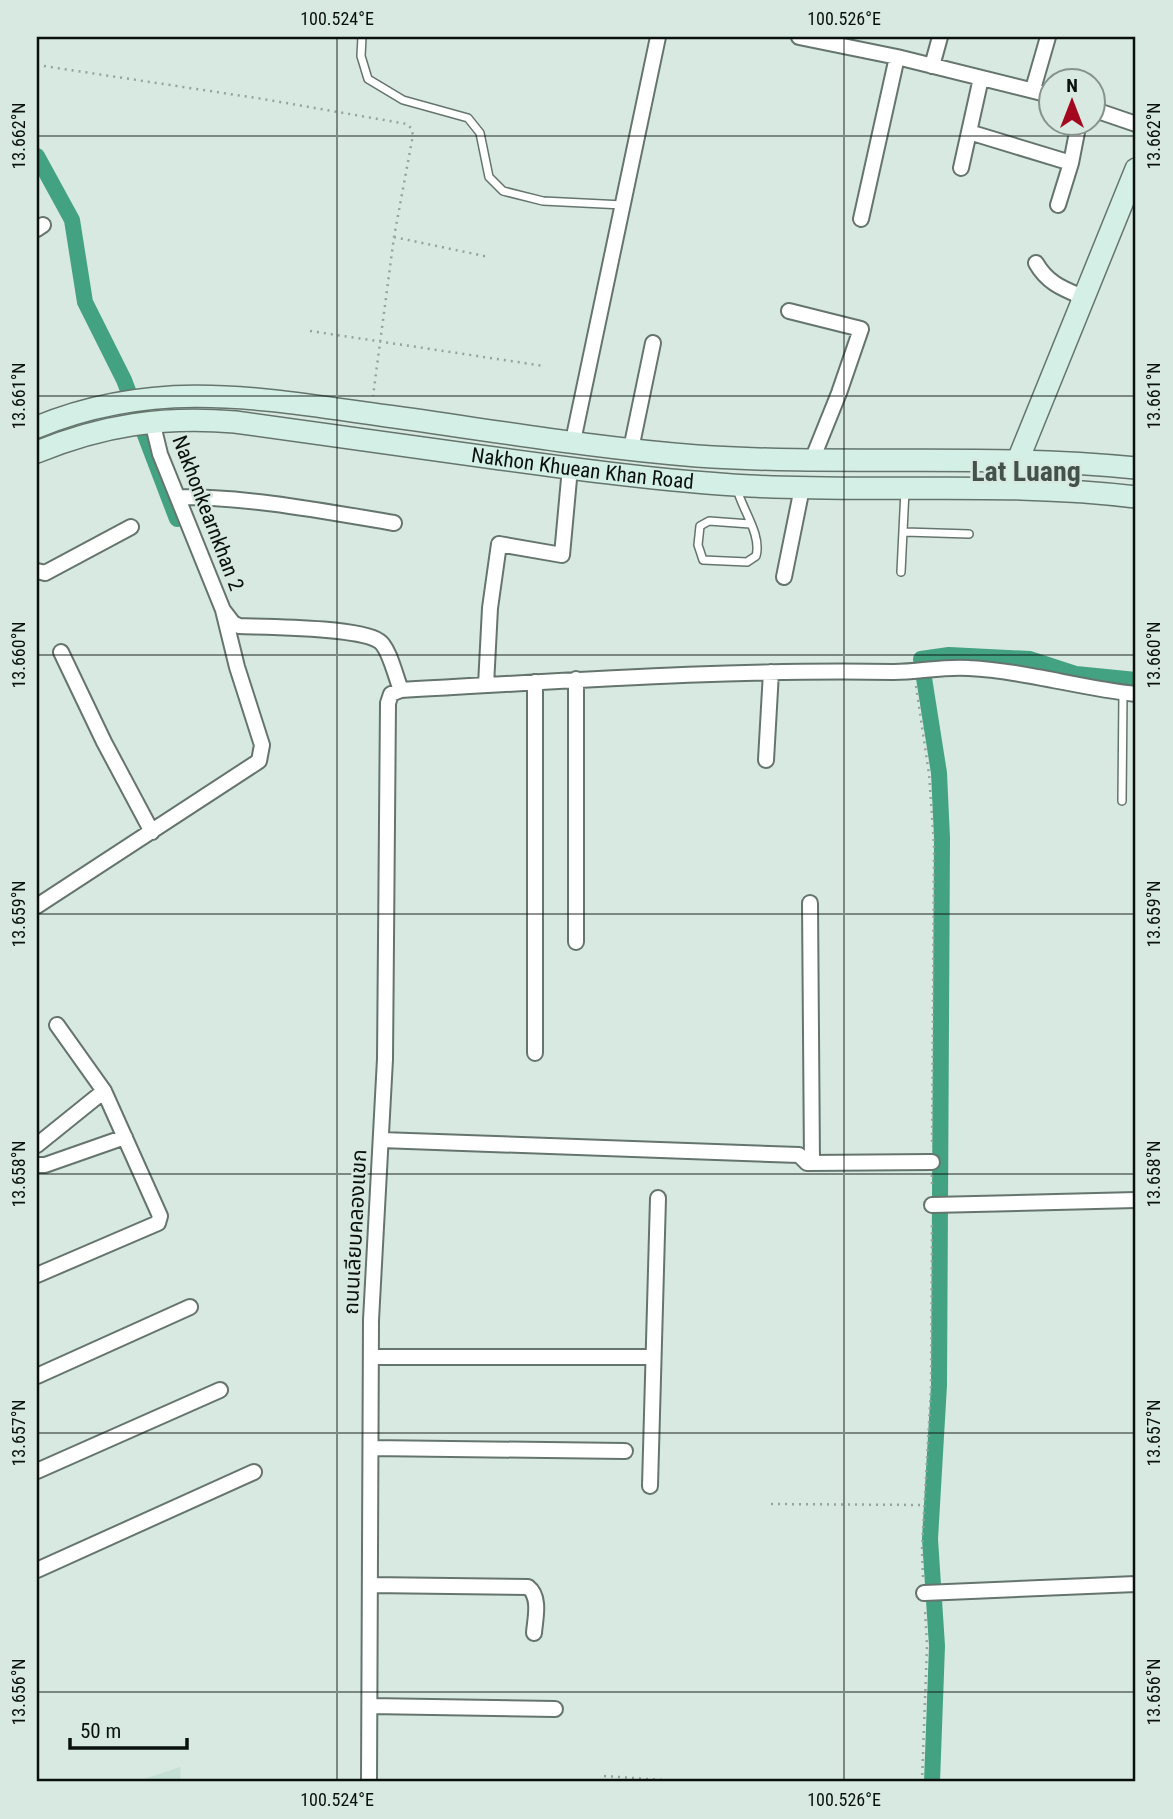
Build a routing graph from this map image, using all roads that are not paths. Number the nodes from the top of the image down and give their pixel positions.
1 (362, 37) edge
2 (658, 37) edge
3 (799, 37) edge
4 (940, 37) edge
5 (1048, 37) edge
6 (897, 57) junction
7 (932, 66) junction
8 (981, 78) junction
9 (1033, 89) junction
10 (1036, 90) edge
11 (1106, 114) edge
12 (1136, 124) edge
13 (969, 132) junction
14 (1076, 136) edge
15 (1071, 163) junction
16 (961, 168) dead end
17 (1136, 169) edge
18 (623, 205) junction
19 (1058, 205) dead end
20 (862, 219) dead end
21 (1036, 263) dead end
22 (1085, 298) junction
23 (789, 311) dead end
24 (653, 343) dead end
25 (142, 422) junction
26 (441, 424) junction
27 (37, 427) edge
28 (573, 441) junction
29 (631, 449) junction
30 (438, 450) junction
31 (37, 453) edge
32 (813, 460) junction
33 (905, 460) junction
34 (1018, 460) junction
35 (570, 468) junction
36 (1136, 468) edge
37 (736, 485) junction
38 (802, 488) junction
39 (1013, 488) junction
40 (905, 490) junction
41 (178, 497) junction
42 (1136, 497) edge
43 (394, 523) dead end
44 (750, 524) junction
45 (131, 527) dead end
46 (905, 532) junction
47 (970, 534) dead end
48 (37, 571) edge
49 (901, 572) dead end
50 (784, 577) dead end
51 (223, 610) junction
52 (61, 652) dead end
53 (771, 672) junction
54 (576, 680) junction
55 (535, 682) junction
56 (486, 685) junction
57 (401, 690) junction
58 (1130, 694) edge
59 (766, 760) dead end
60 (1122, 801) dead end
61 (152, 832) junction
62 (810, 903) dead end
63 (37, 906) edge
64 (576, 942) dead end
65 (57, 1025) dead end
66 (535, 1053) dead end
67 (104, 1091) junction
68 (125, 1137) junction
69 (381, 1140) junction
70 (37, 1145) edge
71 (932, 1162) road end
72 (812, 1163) junction
73 (37, 1165) edge
74 (658, 1198) dead end
75 (1136, 1200) edge
76 (939, 1205) road end
77 (37, 1275) edge
78 (190, 1307) dead end
79 (371, 1357) junction
80 (653, 1357) junction
81 (37, 1376) edge
82 (220, 1390) dead end
83 (371, 1448) junction
84 (625, 1451) dead end
85 (37, 1471) edge
86 (254, 1472) dead end
87 (650, 1486) dead end
88 (37, 1570) edge
89 (1136, 1584) edge
90 (370, 1585) junction
91 (932, 1593) road end
92 (534, 1633) dead end
93 (370, 1706) junction
94 (555, 1709) dead end
95 (369, 1782) edge

1 - 18 lane
2 - 18 street
3 - 6 street
4 - 7 street
5 - 9 street
6 - 7 street
6 - 20 street
7 - 8 street
8 - 9 street
8 - 13 street
9 - 10 street
11 - 12 street
13 - 15 street
13 - 16 street
14 - 15 street
15 - 19 street
17 - 22 main road
18 - 28 street
21 - 22 street
22 - 34 main road
23 - 32 street
24 - 29 street
25 - 30 main road, Nakhon Khuean Khan Road
25 - 31 main road, Nakhon Khuean Khan Road
25 - 41 street, Nakhonkearnkhan 2
26 - 27 main road, Nakhon Khuean Khan Road
26 - 28 main road, Nakhon Khuean Khan Road
26 - 30 main road
28 - 29 main road, Nakhon Khuean Khan Road
29 - 32 main road, Nakhon Khuean Khan Road
30 - 35 main road, Nakhon Khuean Khan Road
32 - 33 main road, Nakhon Khuean Khan Road
33 - 34 main road, Nakhon Khuean Khan Road
33 - 40 main road
34 - 36 main road, Nakhon Khuean Khan Road
34 - 39 main road
35 - 37 main road, Nakhon Khuean Khan Road
35 - 56 street
37 - 38 main road, Nakhon Khuean Khan Road
37 - 44 lane
38 - 40 main road, Nakhon Khuean Khan Road
38 - 50 street
39 - 40 main road, Nakhon Khuean Khan Road
39 - 42 main road, Nakhon Khuean Khan Road
40 - 46 lane
41 - 43 street
41 - 51 street, Nakhonkearnkhan 2
44 - 44 lane
45 - 48 street
46 - 47 lane
46 - 49 lane
51 - 57 street, Nakhonkearnkhan 2
51 - 61 street
52 - 61 street
53 - 54 street
53 - 58 street
53 - 59 street
54 - 55 street
54 - 64 street
55 - 56 street
55 - 66 street
56 - 57 street
57 - 69 street, ถนนเลียบคลองแขก
58 - 60 lane
61 - 63 street
62 - 72 street
65 - 67 street
67 - 68 street
67 - 70 street
68 - 73 street
68 - 77 street
69 - 72 street
69 - 79 street, ถนนเลียบคลองแขก
71 - 72 street
74 - 80 street
75 - 76 street
78 - 81 street
79 - 80 street
79 - 83 street, ถนนเลียบคลองแขก
80 - 87 street
82 - 85 street
83 - 84 street
83 - 90 street, ถนนเลียบคลองแขก
86 - 88 street
89 - 91 street
90 - 92 street
90 - 93 street, ถนนเลียบคลองแขก
93 - 94 street
93 - 95 street, ถนนเลียบคลองแขก

